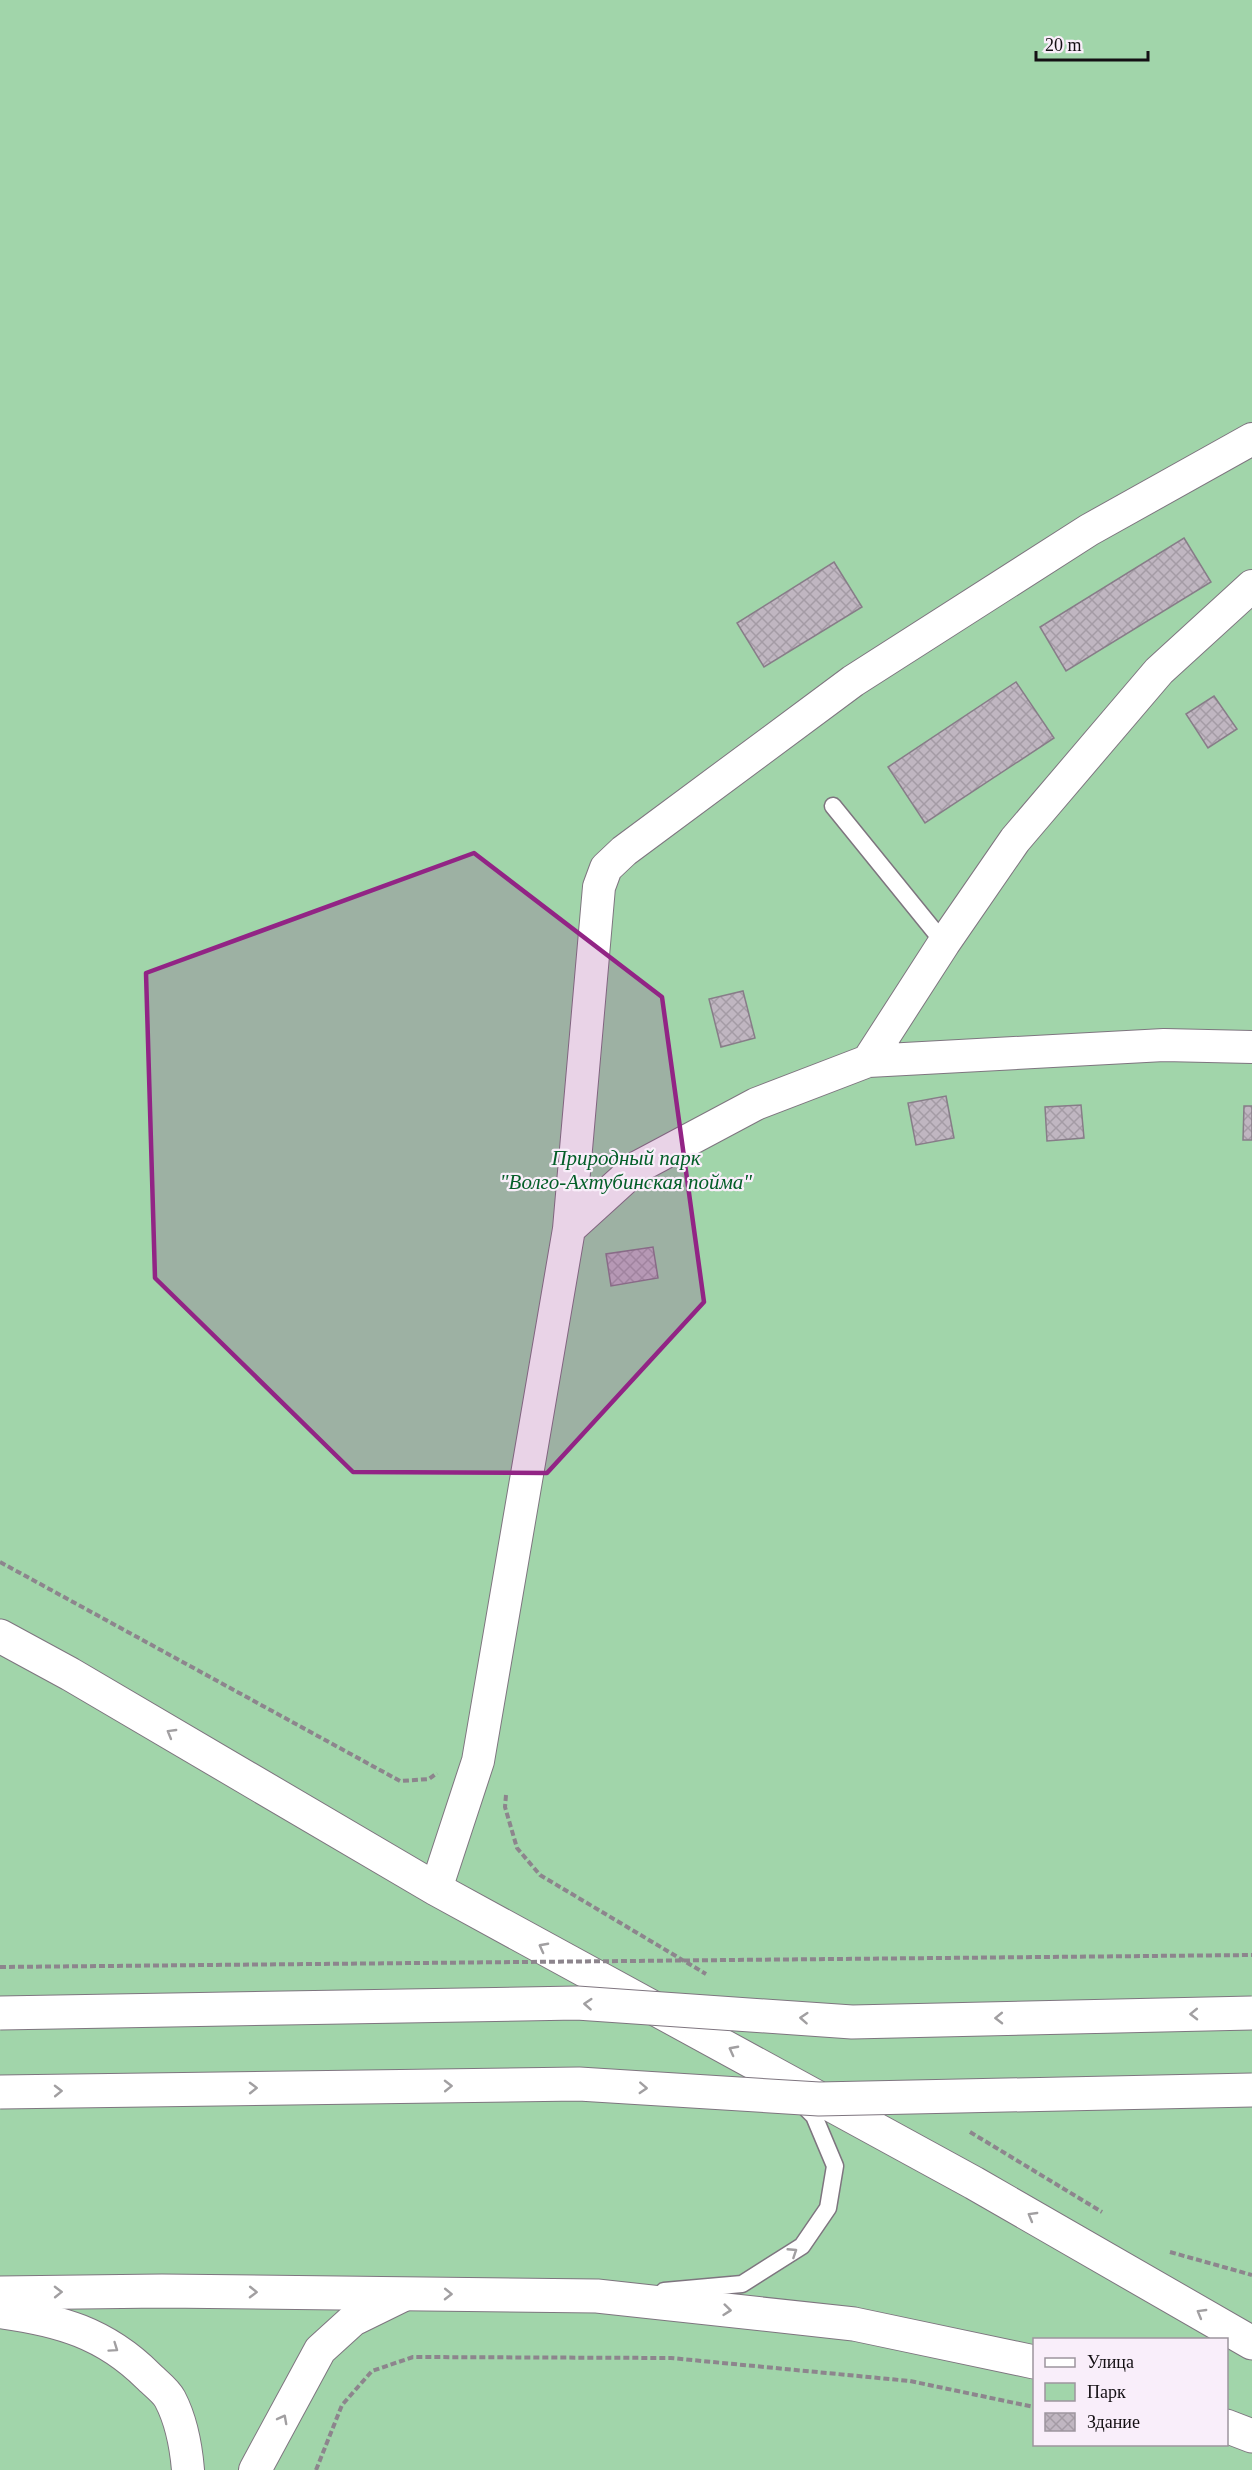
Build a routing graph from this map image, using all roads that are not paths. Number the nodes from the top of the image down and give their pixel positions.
1 (1252, 439) edge
2 (1252, 586) edge
3 (833, 806) dead end
4 (944, 943) junction
5 (1252, 1047) edge
6 (868, 1061) junction
7 (569, 1230) junction
8 (0, 1636) edge
9 (436, 1889) junction
10 (0, 2013) edge
11 (1252, 2013) edge
12 (767, 2068) junction
13 (1252, 2090) edge
14 (0, 2091) edge
15 (0, 2293) edge
16 (406, 2294) junction
17 (597, 2296) junction
18 (0, 2312) edge
19 (1252, 2343) edge
20 (1033, 2362) edge
21 (1228, 2426) edge
22 (1252, 2436) edge
23 (188, 2470) edge
24 (255, 2470) edge

1 - 7 street
2 - 4 street
3 - 4 lane
4 - 6 street
5 - 6 street
6 - 7 street
7 - 9 street
9 -> 8 main road
12 -> 9 main road
11 -> 10 main road, bridge
17 -> 12 lane
19 -> 12 main road
14 -> 13 main road, bridge
15 -> 16 main road
16 -> 17 main road
24 -> 16 street
17 -> 20 main road
18 -> 23 street
21 - 22 main road

